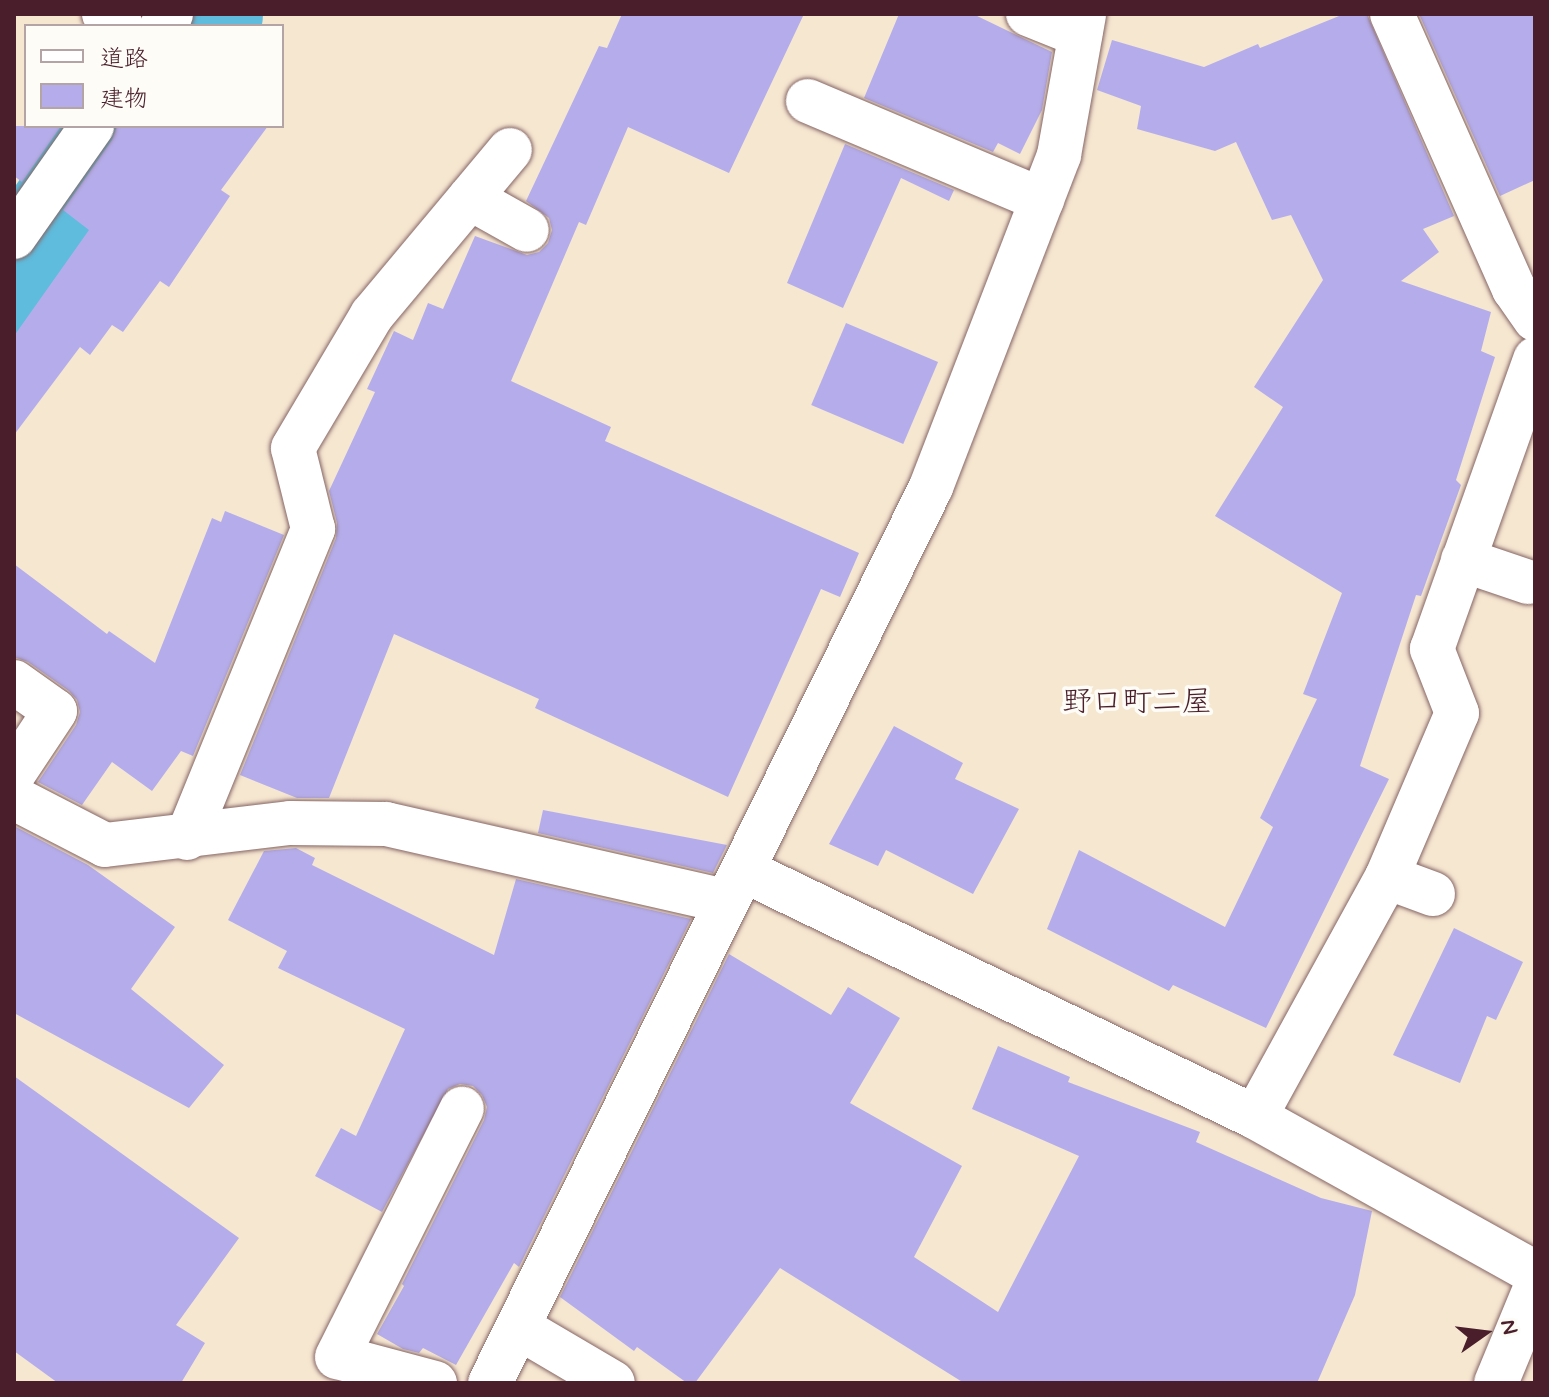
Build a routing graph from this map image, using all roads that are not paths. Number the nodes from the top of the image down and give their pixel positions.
1 (1028, 14) edge
2 (1392, 14) edge
3 (1082, 24) edge
4 (808, 101) dead end
5 (91, 128) edge
6 (510, 150) dead end
7 (470, 198) junction
8 (1042, 200) junction
9 (527, 230) dead end
10 (14, 237) edge
11 (1535, 319) edge
12 (1535, 359) edge
13 (1463, 560) junction
14 (1528, 582) dead end
15 (14, 682) edge
16 (14, 773) edge
17 (14, 798) edge
18 (187, 838) junction
19 (1387, 877) junction
20 (734, 886) junction
21 (1433, 894) dead end
22 (462, 1109) dead end
23 (1255, 1117) junction
24 (1535, 1273) edge
25 (1535, 1289) edge
26 (518, 1327) junction
27 (435, 1383) edge
28 (490, 1383) edge
29 (613, 1383) edge
30 (1496, 1383) edge

1 - 3 street
2 - 11 street
3 - 8 street
4 - 8 street
5 - 10 street
6 - 7 street
7 - 9 street
7 - 18 street
8 - 20 street
12 - 13 street
13 - 14 street
13 - 19 street
15 - 16 street
17 - 18 street
18 - 20 street
19 - 21 street
19 - 23 street
20 - 23 street
20 - 26 street
22 - 27 street
23 - 24 street
25 - 30 street
26 - 28 street
26 - 29 street

